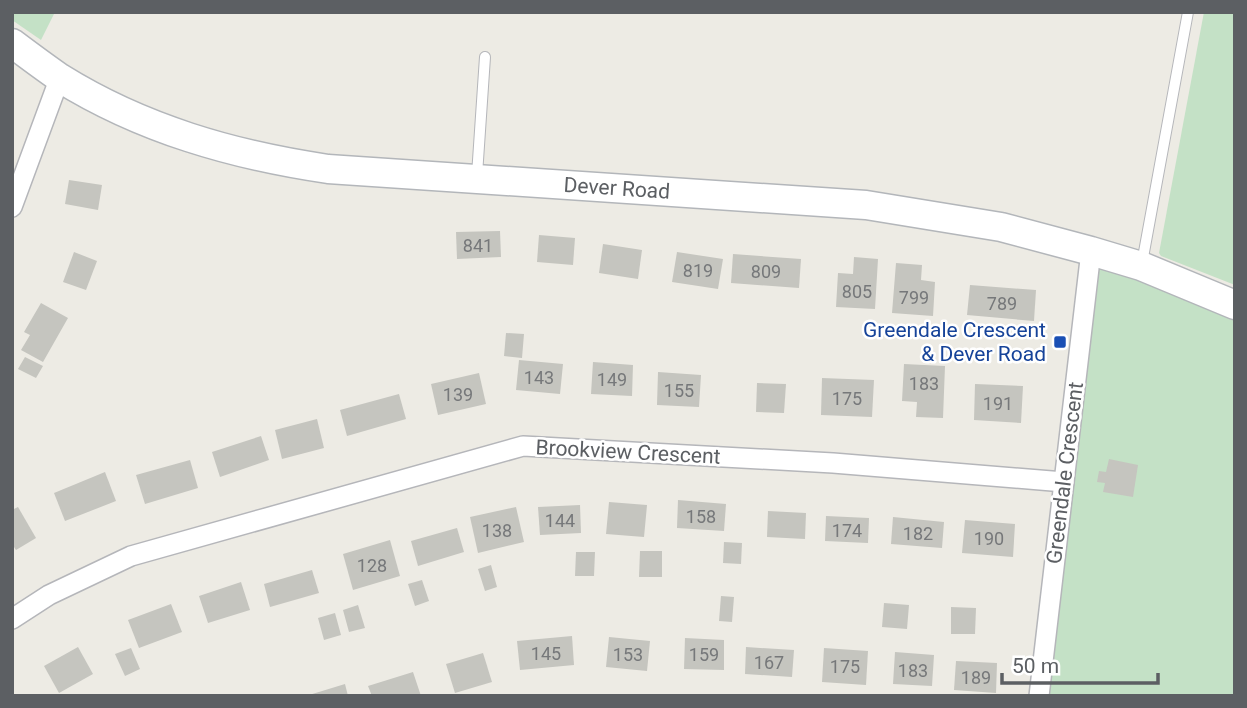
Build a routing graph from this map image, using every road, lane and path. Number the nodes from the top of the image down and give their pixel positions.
1 (1188, 12) edge
2 (12, 43) edge
3 (485, 57) dead end
4 (60, 77) junction
5 (477, 179) junction
6 (12, 207) edge
7 (1091, 251) junction
8 (1141, 266) junction
9 (1235, 305) edge
10 (1064, 482) junction
11 (12, 620) edge
12 (1039, 696) edge

1 - 8 lane
2 - 4 main road, Dever Road
3 - 5 lane
4 - 5 main road, Dever Road
4 - 6 street
5 - 7 main road, Dever Road
7 - 8 main road, Dever Road
7 - 10 street, Greendale Crescent
8 - 9 main road, Dever Road
10 - 11 street, Brookview Crescent
10 - 12 street, Greendale Crescent

